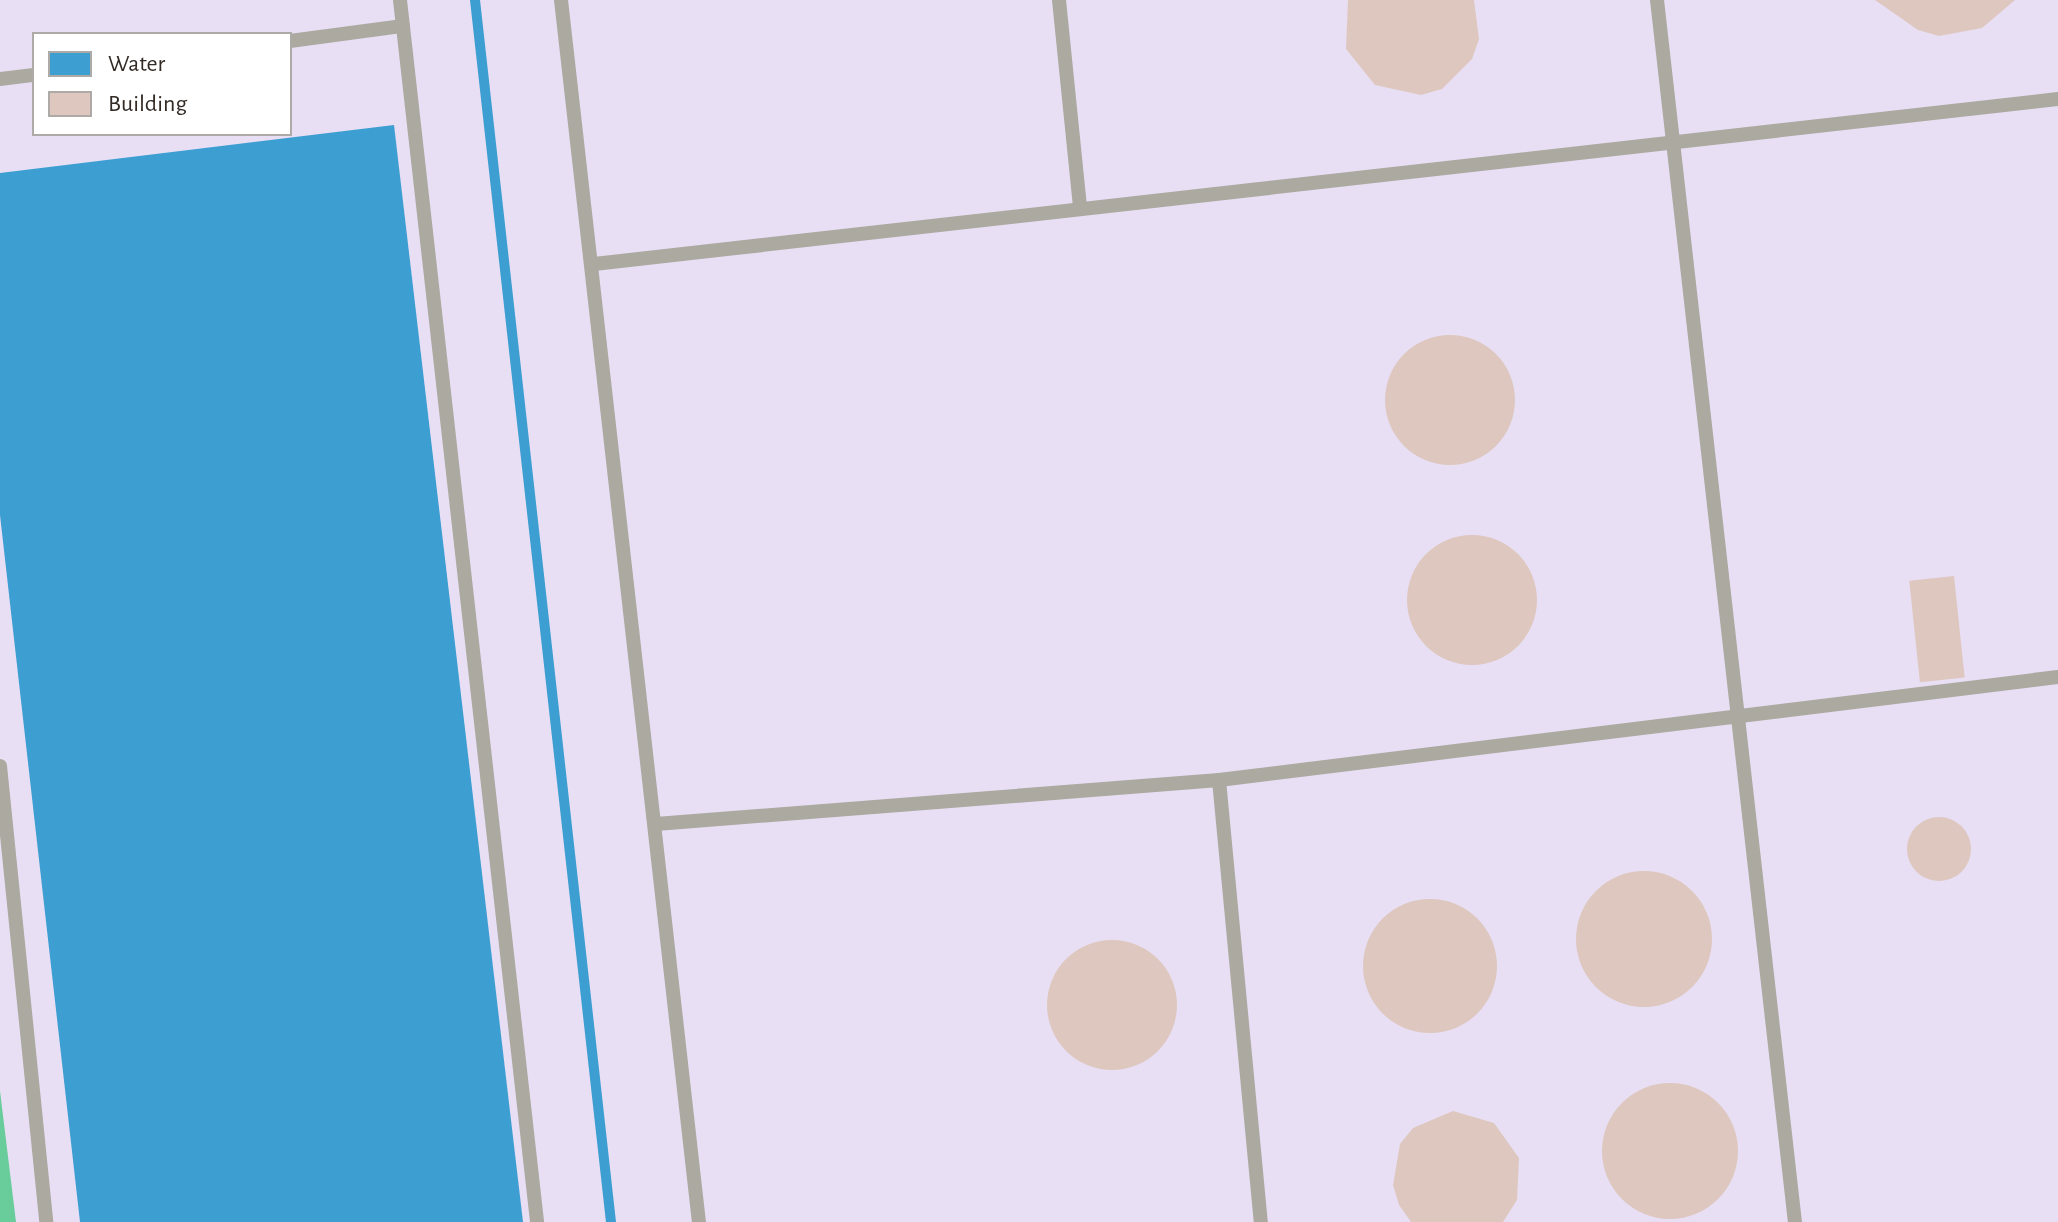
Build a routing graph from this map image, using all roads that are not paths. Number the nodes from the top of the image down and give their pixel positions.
1 (400, 0) edge
2 (561, 0) edge
3 (1059, 0) edge
4 (1657, 0) edge
5 (403, 26) junction
6 (292, 41) edge
7 (32, 75) edge
8 (0, 79) edge
9 (2058, 99) edge
10 (1675, 145) junction
11 (1080, 207) junction
12 (594, 264) junction
13 (2058, 677) edge
14 (1736, 717) junction
15 (0, 766) edge
16 (1219, 780) junction
17 (656, 824) junction
18 (46, 1222) edge
19 (537, 1222) edge
20 (699, 1222) edge
21 (1261, 1222) edge
22 (1795, 1222) edge

1 - 5 lane
2 - 12 lane
3 - 11 lane
4 - 10 lane
5 - 6 lane
5 - 19 lane
7 - 8 lane
9 - 10 lane
10 - 11 lane
10 - 14 lane
11 - 12 lane
12 - 17 lane
13 - 14 lane
14 - 16 lane
14 - 22 lane
15 - 18 lane
16 - 17 lane
16 - 21 lane
17 - 20 lane

